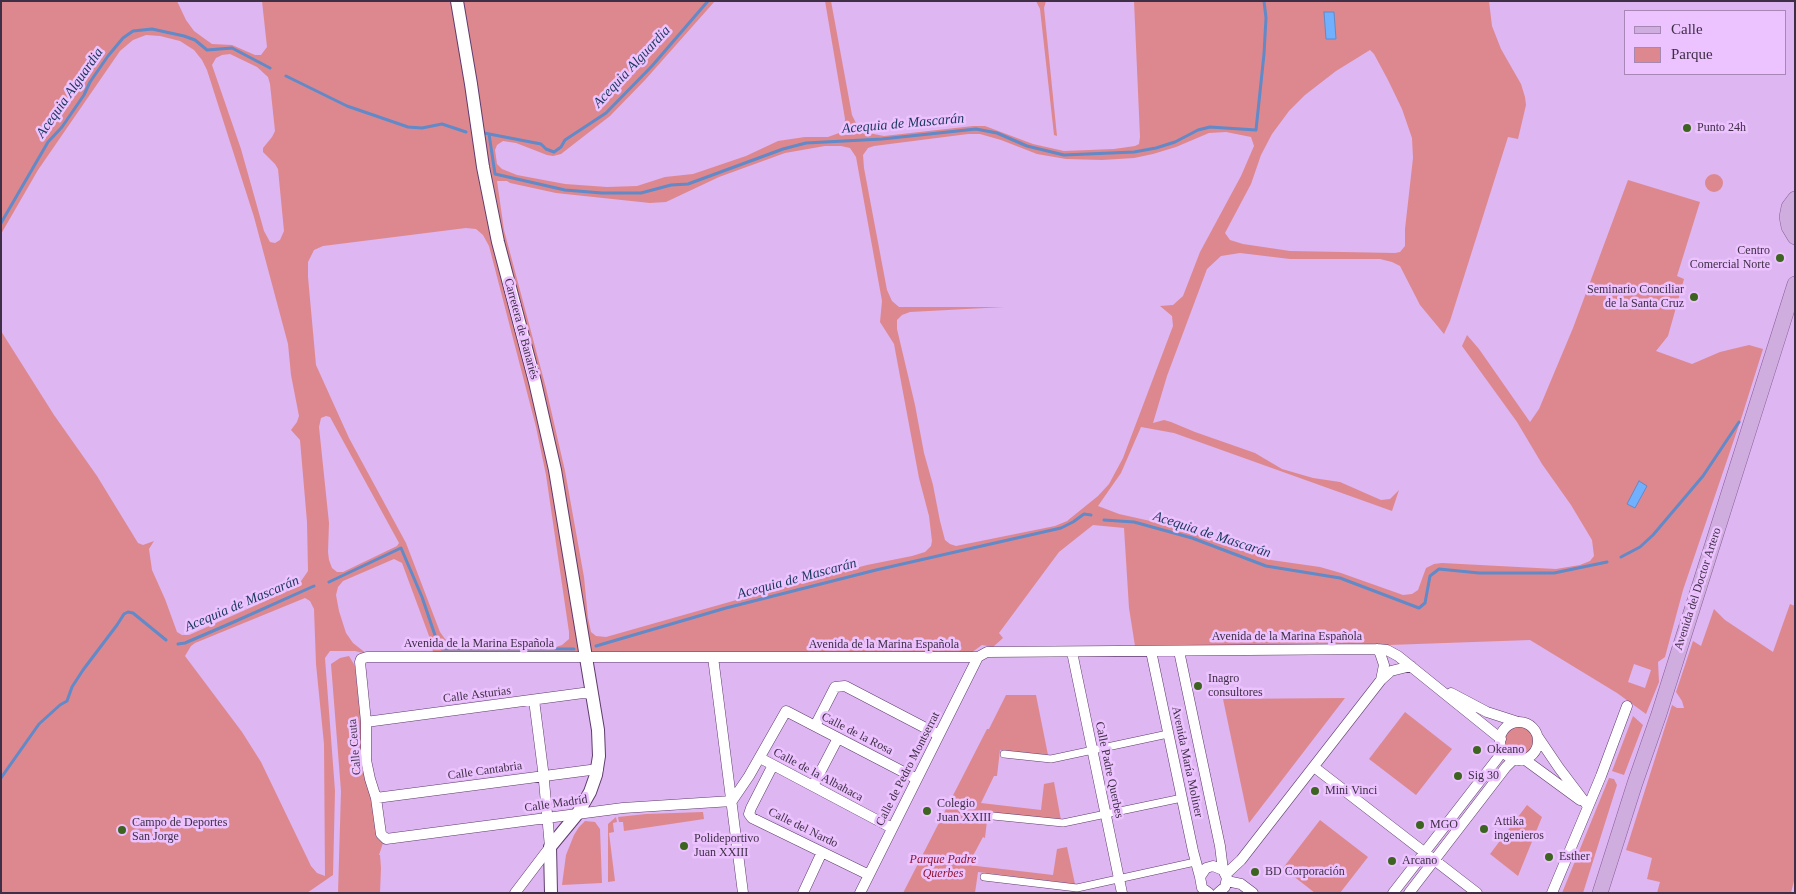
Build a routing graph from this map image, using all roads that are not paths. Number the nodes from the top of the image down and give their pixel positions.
1 (457, 1) edge
2 (1795, 199) edge
3 (1795, 238) edge
4 (1795, 284) edge
5 (1377, 649) junction
6 (1151, 650) junction
7 (1179, 651) junction
8 (1072, 652) junction
9 (367, 656) joint
10 (586, 657) junction
11 (713, 657) junction
12 (978, 658) junction
13 (1411, 666) junction
14 (1381, 680) junction
15 (1432, 683) junction
16 (592, 694) junction
17 (534, 700) junction
18 (1627, 706) dead end
19 (786, 711) joint
20 (366, 722) junction
21 (1518, 722) junction
22 (815, 726) junction
23 (1168, 734) junction
24 (939, 735) junction
25 (1537, 735) junction
26 (838, 738) junction
27 (1502, 744) junction
28 (1092, 750) junction
29 (1004, 754) dead end
30 (760, 758) junction
31 (1519, 759) junction
32 (773, 765) junction
33 (1314, 767) junction
34 (598, 769) junction
35 (543, 776) junction
36 (917, 779) junction
37 (813, 786) junction
38 (376, 798) junction
39 (1182, 798) junction
40 (732, 801) junction
41 (1588, 805) junction
42 (578, 813) junction
43 (1106, 814) junction
44 (993, 816) dead end
45 (549, 818) junction
46 (892, 828) junction
47 (384, 838) joint
48 (550, 847) junction
49 (822, 852) junction
50 (1425, 853) junction
51 (1434, 860) junction
52 (1195, 862) junction
53 (869, 875) junction
54 (984, 877) dead end
55 (1200, 877) junction
56 (1119, 879) junction
57 (1226, 881) edge
58 (1205, 891) edge
59 (515, 893) edge
60 (551, 893) edge
61 (743, 893) edge
62 (803, 893) edge
63 (860, 893) edge
64 (1122, 893) edge
65 (1218, 893) edge
66 (1253, 893) edge
67 (1393, 893) edge
68 (1409, 893) edge
69 (1477, 893) edge
70 (1552, 893) edge
71 (1600, 893) edge

1 - 10 street, Carretera de Banariés
2 - 3 main road
4 - 71 main road, Avenida del Doctor Artero
5 - 7 street, Avenida de la Marina Española
5 - 13 street, Avenida de la Marina Española
5 - 14 street
6 - 7 street, Avenida de la Marina Española
6 - 8 street, Avenida de la Marina Española
6 - 23 street, Avenida María Moliner
7 - 57 street, Avenida María Moliner
8 - 12 street, Avenida de la Marina Española
8 - 28 street, Calle Padre Querbes
9 - 10 street, Avenida de la Marina Española
9 - 20 street, Calle Ceuta
10 - 11 street, Avenida de la Marina Española
10 - 16 street, Carretera de Banariés
11 - 12 street, Avenida de la Marina Española
11 - 40 street
12 - 24 street, Calle de Pedro Montserrat
13 - 14 street
13 - 15 street, Avenida de la Marina Española
14 - 33 street
15 - 21 street
15 - 27 street
16 - 17 street, Calle Asturias
16 - 34 street, Carretera de Banariés
17 - 20 street, Calle Asturias
17 - 35 street
18 - 41 street
19 - 22 street, Calle de la Rosa
19 - 30 street, Calle de la Albahaca
20 - 38 street, Calle Ceuta
21 - 25 street
21 - 27 street
22 - 24 street
22 - 26 street, Calle de la Rosa
23 - 28 street
23 - 39 street, Avenida María Moliner
24 - 36 street, Calle de Pedro Montserrat
25 - 31 street
25 - 41 street
26 - 36 street, Calle de la Rosa
26 - 37 street
27 - 31 street
27 - 50 street
28 - 29 street
28 - 43 street, Calle Padre Querbes
30 - 32 street, Calle de la Albahaca
30 - 40 street, Calle de la Albahaca
31 - 41 street
31 - 51 street
32 - 37 street, Calle de la Albahaca
32 - 49 street, Calle del Nardo
33 - 50 street
33 - 57 street
34 - 35 street, Calle Cantabria
34 - 42 street, Carretera de Banariés
35 - 38 street, Calle Cantabria
35 - 45 street
36 - 46 street, Calle de Pedro Montserrat
37 - 46 street, Calle de la Albahaca
38 - 47 street, Calle Ceuta
39 - 43 street
39 - 52 street, Avenida María Moliner
40 - 42 street, Calle Madrid
40 - 61 street
41 - 70 street
42 - 45 street, Calle Madrid
42 - 48 street, Carretera de Banariés
43 - 44 street
43 - 56 street, Calle Padre Querbes
45 - 47 street, Calle Madrid
45 - 48 street
46 - 53 street, Calle de Pedro Montserrat
48 - 59 street
48 - 60 street
49 - 53 street, Calle del Nardo
49 - 62 street
50 - 51 street
50 - 67 street
51 - 68 street
51 - 69 street
52 - 55 street, Avenida María Moliner
52 - 56 street
53 - 63 street, Calle de Pedro Montserrat
54 - 56 street
55 - 57 street
55 - 58 street, Avenida María Moliner
56 - 64 street, Calle Padre Querbes
57 - 65 street
57 - 66 street

